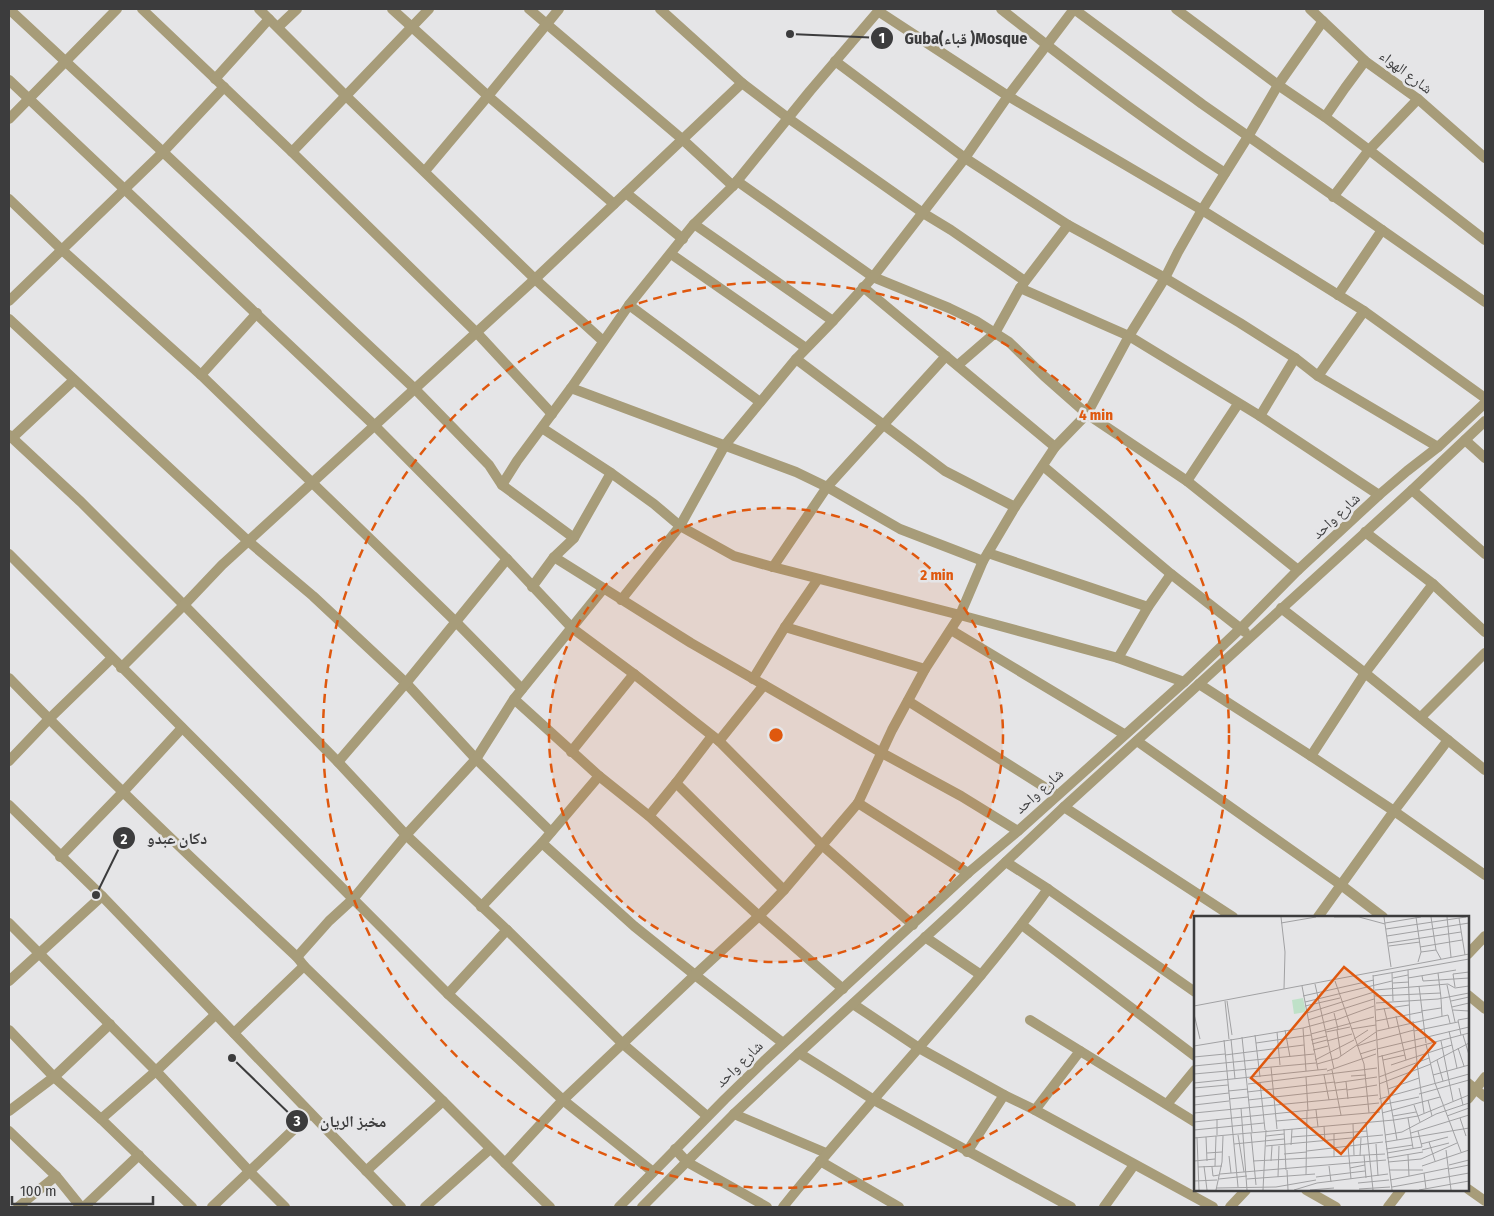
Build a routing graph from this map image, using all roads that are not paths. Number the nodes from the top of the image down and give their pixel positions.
1 (9, 9) edge
2 (117, 9) edge
3 (142, 9) edge
4 (259, 9) edge
5 (297, 9) edge
6 (392, 9) edge
7 (429, 9) edge
8 (529, 9) edge
9 (559, 9) edge
10 (660, 9) edge
11 (1001, 9) edge
12 (1074, 9) edge
13 (1176, 9) edge
14 (1310, 9) edge
15 (879, 10) edge
16 (269, 19) junction
17 (1323, 21) junction
18 (546, 25) junction
19 (278, 27) junction
20 (412, 27) junction
21 (1046, 44) junction
22 (65, 60) junction
23 (835, 61) junction
24 (1365, 61) junction
25 (215, 79) junction
26 (9, 80) edge
27 (742, 83) junction
28 (1278, 85) junction
29 (224, 87) junction
30 (345, 95) junction
31 (488, 96) junction
32 (1008, 96) junction
33 (29, 98) junction
34 (1418, 99) junction
35 (1326, 117) junction
36 (9, 118) edge
37 (788, 118) junction
38 (1249, 135) junction
39 (682, 138) junction
40 (1369, 150) junction
41 (163, 152) junction
42 (292, 152) junction
43 (965, 158) junction
44 (1485, 158) edge
45 (425, 171) junction
46 (1225, 173) junction
47 (735, 184) junction
48 (125, 188) junction
49 (626, 193) junction
50 (1333, 197) junction
51 (9, 199) edge
52 (614, 204) junction
53 (1202, 210) junction
54 (923, 213) junction
55 (694, 224) junction
56 (1068, 225) junction
57 (1382, 230) junction
58 (683, 239) junction
59 (1485, 240) edge
60 (61, 249) junction
61 (671, 254) junction
62 (873, 277) junction
63 (1165, 278) junction
64 (535, 279) junction
65 (1022, 285) junction
66 (863, 287) junction
67 (1338, 295) junction
68 (9, 301) edge
69 (1485, 302) edge
70 (629, 305) junction
71 (1364, 311) junction
72 (257, 313) junction
73 (9, 319) edge
74 (833, 321) junction
75 (477, 333) junction
76 (995, 333) junction
77 (1129, 336) junction
78 (603, 341) junction
79 (806, 348) junction
80 (946, 356) junction
81 (1295, 358) junction
82 (796, 359) junction
83 (958, 365) junction
84 (201, 375) junction
85 (1318, 376) junction
86 (74, 380) junction
87 (571, 388) junction
88 (415, 389) junction
89 (1485, 398) edge
90 (760, 402) junction
91 (1485, 403) edge
92 (1238, 404) junction
93 (552, 414) junction
94 (1087, 414) junction
95 (1260, 416) junction
96 (1485, 421) edge
97 (884, 424) junction
98 (375, 426) junction
99 (542, 428) junction
100 (10, 436) edge
101 (1465, 440) junction
102 (725, 445) junction
103 (1438, 446) junction
104 (1055, 447) junction
105 (1485, 458) edge
106 (1042, 466) junction
107 (611, 473) junction
108 (1187, 482) junction
109 (312, 483) junction
110 (502, 485) junction
111 (827, 487) junction
112 (1412, 490) junction
113 (1380, 496) junction
114 (1015, 507) junction
115 (680, 526) junction
116 (1365, 532) junction
117 (574, 538) junction
118 (248, 541) junction
119 (9, 554) edge
120 (1485, 554) edge
121 (554, 557) junction
122 (985, 557) junction
123 (507, 558) junction
124 (773, 567) junction
125 (1298, 570) junction
126 (1172, 574) junction
127 (818, 579) junction
128 (1433, 584) junction
129 (532, 587) junction
130 (603, 589) junction
131 (621, 600) junction
132 (184, 605) junction
133 (1148, 607) junction
134 (1281, 608) junction
135 (960, 615) junction
136 (456, 622) junction
137 (785, 627) junction
138 (572, 628) junction
139 (1242, 628) junction
140 (951, 630) junction
141 (1485, 632) edge
142 (1250, 637) junction
143 (1485, 653) edge
144 (112, 658) junction
145 (1118, 658) junction
146 (122, 668) junction
147 (925, 669) junction
148 (1365, 673) junction
149 (634, 674) junction
150 (9, 678) edge
151 (753, 679) junction
152 (1184, 682) junction
153 (406, 683) junction
154 (1198, 684) junction
155 (764, 685) junction
156 (522, 689) junction
157 (514, 699) junction
158 (908, 701) junction
159 (1421, 717) junction
160 (49, 720) junction
161 (182, 728) junction
162 (1124, 734) junction
163 (715, 738) junction
164 (1448, 740) junction
165 (1136, 741) junction
166 (571, 752) junction
167 (882, 753) junction
168 (1312, 756) junction
169 (476, 759) junction
170 (9, 761) edge
171 (338, 762) junction
172 (1485, 770) edge
173 (599, 776) junction
174 (676, 783) junction
175 (123, 792) junction
176 (1058, 795) junction
177 (858, 802) junction
178 (9, 805) edge
179 (1064, 807) junction
180 (1394, 811) junction
181 (649, 816) junction
182 (1018, 831) junction
183 (551, 832) junction
184 (406, 836) junction
185 (542, 843) junction
186 (822, 845) junction
187 (60, 856) junction
188 (1006, 862) junction
189 (968, 873) junction
190 (1485, 876) edge
191 (1341, 886) junction
192 (1048, 889) junction
193 (784, 890) junction
194 (102, 896) junction
195 (944, 896) junction
196 (353, 899) junction
197 (481, 907) junction
198 (955, 910) junction
199 (759, 916) junction
200 (1231, 916) edge
201 (1319, 916) edge
202 (1381, 916) edge
203 (9, 923) edge
204 (1022, 925) junction
205 (913, 926) junction
206 (507, 930) junction
207 (1485, 936) edge
208 (925, 937) junction
209 (1469, 953) edge
210 (38, 954) junction
211 (300, 962) junction
212 (980, 975) junction
213 (694, 976) junction
214 (9, 981) edge
215 (843, 989) junction
216 (1194, 991) edge
217 (448, 994) junction
218 (1469, 996) edge
219 (853, 1004) junction
220 (1485, 1009) edge
221 (215, 1015) junction
222 (1030, 1020) dead end
223 (110, 1024) junction
224 (9, 1030) edge
225 (234, 1033) junction
226 (784, 1043) junction
227 (623, 1044) junction
228 (919, 1048) junction
229 (1080, 1051) junction
230 (799, 1053) junction
231 (1194, 1055) edge
232 (156, 1071) junction
233 (1194, 1071) edge
234 (54, 1077) junction
235 (1485, 1078) edge
236 (1472, 1086) edge
237 (1004, 1095) junction
238 (1485, 1097) edge
239 (563, 1100) junction
240 (874, 1100) junction
241 (443, 1101) junction
242 (1166, 1104) junction
243 (1035, 1110) junction
244 (9, 1111) edge
245 (310, 1114) junction
246 (734, 1114) junction
247 (707, 1116) junction
248 (101, 1118) junction
249 (1194, 1121) edge
250 (9, 1131) edge
251 (490, 1149) junction
252 (675, 1149) junction
253 (967, 1152) junction
254 (139, 1155) junction
255 (823, 1157) junction
256 (687, 1162) junction
257 (505, 1163) junction
258 (1134, 1165) junction
259 (249, 1171) junction
260 (366, 1171) junction
261 (652, 1172) junction
262 (56, 1176) junction
263 (1469, 1190) edge
264 (1245, 1191) edge
265 (1308, 1191) edge
266 (1400, 1191) edge
267 (1485, 1201) edge
268 (18, 1207) edge
269 (83, 1207) edge
270 (192, 1207) edge
271 (212, 1207) edge
272 (285, 1207) edge
273 (401, 1207) edge
274 (425, 1207) edge
275 (550, 1207) edge
276 (619, 1207) edge
277 (642, 1207) edge
278 (767, 1207) edge
279 (783, 1207) edge
280 (899, 1207) edge
281 (1071, 1207) edge
282 (1104, 1207) edge
283 (1213, 1207) edge
284 (1230, 1207) edge
285 (1336, 1207) edge
286 (1388, 1207) edge

1 - 22 street
2 - 22 street
3 - 25 street
4 - 16 street
5 - 19 street
6 - 20 street
7 - 20 street
8 - 18 street
9 - 18 street
10 - 27 street
11 - 21 street
12 - 21 street
12 - 38 street
13 - 28 street
14 - 17 street, شارع الهواء
15 - 23 street
15 - 32 street
16 - 19 street
16 - 25 street
17 - 24 street, شارع الهواء
17 - 28 street
18 - 31 street
18 - 39 street
19 - 30 street
20 - 30 street
20 - 31 street
21 - 32 street
21 - 46 street
22 - 33 street
22 - 41 street
23 - 37 street
23 - 43 street
24 - 34 street, شارع الهواء
24 - 35 street
25 - 29 street
26 - 33 street
27 - 37 street
27 - 39 street
28 - 35 street
28 - 38 street
29 - 41 street
29 - 42 street
30 - 42 street
30 - 45 street
31 - 45 street
31 - 52 street
32 - 43 street
32 - 53 street
33 - 36 street
33 - 48 street
34 - 40 street
34 - 44 street, شارع الهواء
35 - 40 street
37 - 47 street
37 - 54 street
38 - 46 street
38 - 50 street
39 - 47 street
39 - 49 street
40 - 50 street
40 - 59 street
41 - 48 street
41 - 88 street
42 - 75 street
43 - 54 street
43 - 56 street
45 - 64 street
46 - 53 street
47 - 55 street
47 - 62 street
48 - 60 street
48 - 72 street
49 - 52 street
49 - 58 street
50 - 57 street
51 - 60 street
52 - 64 street
53 - 63 street
53 - 67 street
54 - 62 street
54 - 65 street
55 - 58 street
55 - 74 street
56 - 63 street
56 - 65 street
57 - 67 street
57 - 69 street
58 - 61 street
60 - 68 street
60 - 84 street
61 - 70 street
61 - 79 street
62 - 66 street
62 - 76 street
63 - 77 street
63 - 81 street
64 - 75 street
64 - 78 street
65 - 76 street
65 - 77 street
66 - 74 street
66 - 80 street
67 - 71 street
70 - 78 street
70 - 90 street
71 - 85 street
71 - 89 street
72 - 84 street
72 - 98 street
73 - 86 street
74 - 79 street
75 - 88 street
75 - 93 street
76 - 83 street
76 - 94 street
77 - 92 street
77 - 94 street
78 - 87 street
79 - 82 street
80 - 83 street
80 - 97 street
81 - 85 street
81 - 95 street
82 - 90 street
82 - 97 street
83 - 104 street
84 - 109 street
85 - 103 street
86 - 100 street
86 - 118 street
87 - 93 street
87 - 102 street
88 - 98 street
88 - 110 street
90 - 102 street
91 - 103 street, شارع واحد
92 - 95 street
92 - 108 street
93 - 99 street
94 - 104 street
94 - 108 street
95 - 113 street
96 - 101 street, شارع واحد
97 - 111 street
97 - 114 street
98 - 109 street
98 - 123 street
99 - 107 street
99 - 110 street
100 - 132 street
101 - 105 street
101 - 112 street, شارع واحد
102 - 111 street
102 - 115 street
103 - 113 street, شارع واحد
104 - 106 street
106 - 114 street
106 - 126 street
107 - 115 street
107 - 117 street
108 - 125 street
109 - 118 street
109 - 136 street
110 - 117 street
111 - 122 street
111 - 124 street
112 - 116 street, شارع واحد
112 - 120 street
113 - 125 street, شارع واحد
114 - 122 street
115 - 124 street
115 - 131 street
116 - 128 street
116 - 134 street, شارع واحد
117 - 121 street
118 - 132 street
118 - 153 street
119 - 144 street
121 - 129 street
121 - 130 street
122 - 133 street
122 - 135 street
123 - 129 street
123 - 136 street
124 - 127 street
125 - 139 street, شارع واحد
126 - 133 street
126 - 139 street
127 - 135 street
127 - 137 street
128 - 141 street
128 - 148 street
129 - 138 street
130 - 131 street
130 - 138 street
131 - 151 street
132 - 146 street
132 - 171 street
133 - 145 street
134 - 142 street, شارع واحد
134 - 148 street
135 - 140 street
135 - 145 street
136 - 153 street
136 - 156 street
137 - 147 street
137 - 151 street
138 - 149 street
138 - 156 street
139 - 142 street
139 - 152 street, شارع واحد
140 - 147 street
140 - 162 street
142 - 154 street, شارع واحد
143 - 159 street
144 - 146 street
144 - 160 street
145 - 152 street
146 - 161 street
147 - 158 street
148 - 159 street
148 - 168 street
149 - 163 street
149 - 166 street
150 - 160 street
151 - 155 street
152 - 162 street, شارع واحد
153 - 169 street
153 - 171 street
154 - 165 street, شارع واحد
154 - 168 street
155 - 163 street
155 - 167 street
156 - 157 street
157 - 166 street
157 - 169 street
158 - 167 street
158 - 176 street
159 - 164 street
160 - 170 street
160 - 175 street
161 - 175 street
161 - 196 street
162 - 176 street, شارع واحد
163 - 174 street
163 - 186 street
164 - 172 street
164 - 180 street
165 - 179 street, شارع واحد
165 - 191 street
166 - 173 street
167 - 177 street
167 - 182 street
168 - 180 street
169 - 183 street
169 - 184 street
171 - 184 street
173 - 181 street
173 - 183 street
174 - 181 street
174 - 193 street
175 - 187 street
175 - 211 street
176 - 182 street, شارع واحد
177 - 186 street
177 - 189 street
178 - 187 street
179 - 188 street, شارع واحد
179 - 200 street
180 - 190 street
180 - 191 street
181 - 199 street
182 - 189 street, شارع واحد
183 - 185 street
184 - 196 street
184 - 197 street
185 - 197 street
185 - 213 street
186 - 193 street
186 - 205 street
187 - 194 street
188 - 192 street
188 - 198 street, شارع واحد
189 - 195 street, شارع واحد
191 - 201 street
191 - 202 street
192 - 204 street
192 - 216 street
193 - 199 street
194 - 210 street
194 - 221 street
195 - 198 street
195 - 205 street, شارع واحد
196 - 211 street
196 - 217 street
197 - 206 street
198 - 208 street, شارع واحد
199 - 213 street
199 - 215 street
203 - 210 street
204 - 212 street
204 - 231 street
205 - 215 street, شارع واحد
206 - 217 street
206 - 227 street
207 - 209 street
208 - 212 street
208 - 219 street, شارع واحد
210 - 214 street
210 - 223 street
211 - 225 street
211 - 241 street
212 - 228 street
213 - 226 street
213 - 227 street
215 - 226 street, شارع واحد
217 - 239 street
218 - 220 street
219 - 228 street
219 - 230 street, شارع واحد
221 - 225 street
221 - 232 street
222 - 229 street
223 - 232 street
223 - 234 street
224 - 234 street
225 - 245 street
226 - 247 street, شارع واحد
227 - 239 street
227 - 247 street
228 - 237 street
228 - 240 street
229 - 242 street
229 - 243 street
230 - 240 street
230 - 246 street, شارع واحد
232 - 248 street
232 - 259 street
233 - 242 street
234 - 244 street
234 - 248 street
235 - 236 street
236 - 238 street
237 - 243 street
237 - 253 street
239 - 257 street
239 - 261 street
240 - 253 street
240 - 255 street
241 - 251 street
241 - 260 street
242 - 249 street
243 - 258 street
245 - 259 street
245 - 260 street
246 - 255 street
246 - 256 street, شارع واحد
247 - 252 street, شارع واحد
248 - 254 street
250 - 262 street
251 - 257 street
251 - 274 street
252 - 256 street
252 - 261 street, شارع واحد
253 - 281 street
254 - 269 street
254 - 270 street
255 - 279 street
255 - 280 street
256 - 277 street, شارع واحد
256 - 278 street
257 - 275 street
258 - 282 street
258 - 283 street
259 - 271 street
259 - 272 street
260 - 273 street
261 - 276 street, شارع واحد
262 - 268 street
262 - 269 street
263 - 267 street
264 - 284 street
265 - 285 street
266 - 286 street

